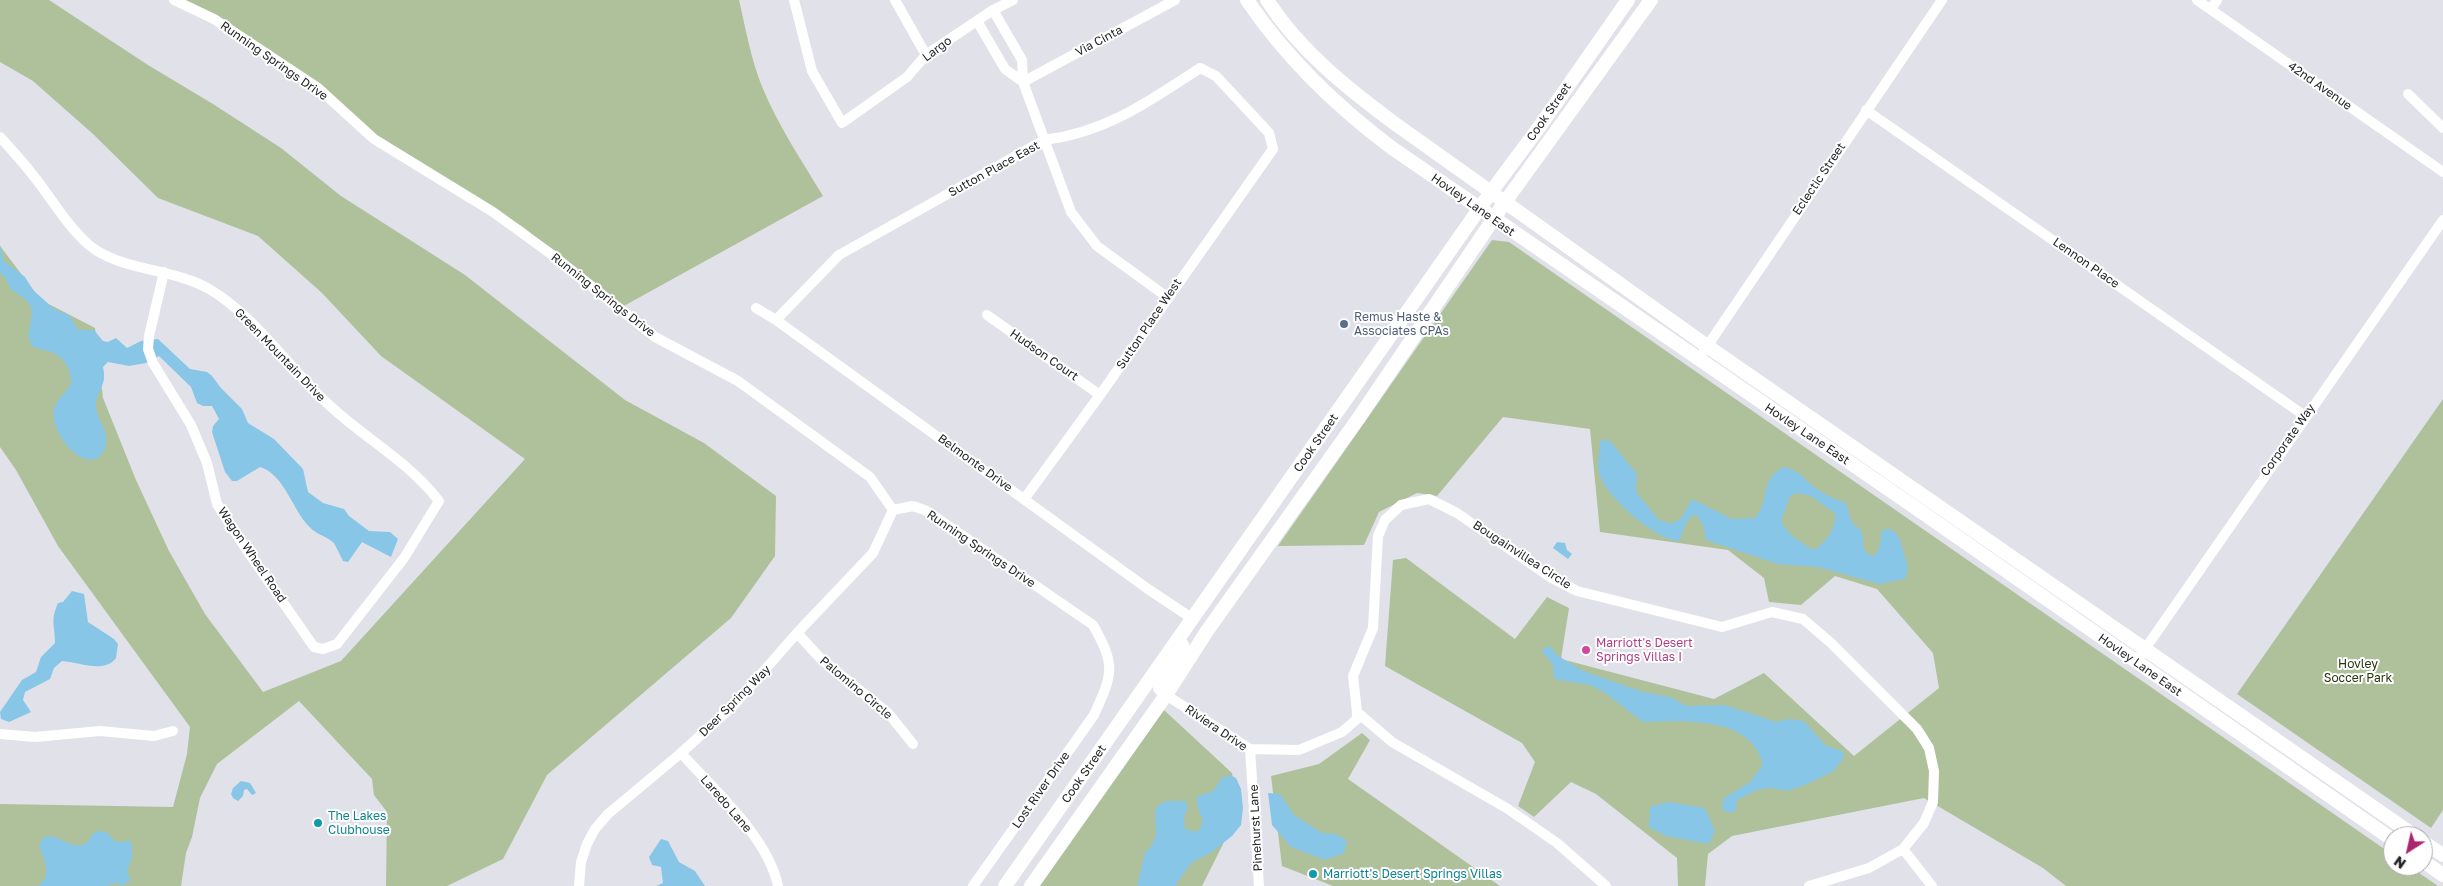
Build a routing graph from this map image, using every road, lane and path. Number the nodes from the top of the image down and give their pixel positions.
1 (174, 0) edge
2 (794, 0) edge
3 (895, 0) edge
4 (1012, 0) edge
5 (1174, 0) edge
6 (1247, 0) edge
7 (1267, 0) edge
8 (1628, 0) edge
9 (1651, 0) edge
10 (1942, 0) edge
11 (2197, 0) edge
12 (2217, 0) edge
13 (993, 10) junction
14 (2211, 10) junction
15 (977, 21) junction
16 (926, 55) junction
17 (1023, 82) junction
18 (2408, 94) dead end
19 (1866, 110) junction
20 (2443, 128) edge
21 (0, 137) edge
22 (1044, 140) junction
23 (1273, 149) joint
24 (2443, 172) edge
25 (1491, 192) junction
26 (1505, 202) junction
27 (1479, 208) junction
28 (1494, 219) junction
29 (2443, 220) edge
30 (164, 272) junction
31 (1167, 298) junction
32 (756, 308) dead end
33 (987, 315) dead end
34 (776, 320) junction
35 (1707, 346) junction
36 (1698, 359) junction
37 (1359, 382) junction
38 (1744, 391) junction
39 (1100, 395) junction
40 (1798, 408) junction
41 (2305, 416) junction
42 (1025, 498) junction
43 (439, 501) joint
44 (1298, 503) junction
45 (1915, 507) junction
46 (893, 510) junction
47 (1978, 533) junction
48 (1193, 619) junction
49 (797, 633) junction
50 (2145, 648) junction
51 (2136, 662) junction
52 (1105, 692) joint
53 (1166, 695) junction
54 (1357, 712) junction
55 (173, 731) dead end
56 (0, 734) edge
57 (2253, 743) junction
58 (914, 744) dead end
59 (1250, 749) junction
60 (681, 753) junction
61 (2318, 768) junction
62 (1253, 769) joint
63 (2401, 826) edge
64 (2383, 833) edge
65 (1903, 849) junction
66 (579, 886) edge
67 (778, 886) edge
68 (973, 886) edge
69 (1005, 886) edge
70 (1032, 886) edge
71 (1259, 886) edge
72 (1606, 886) edge
73 (1809, 886) edge
74 (1932, 886) edge

1 - 46 street, Running Springs Drive
2 - 16 street, Largo
3 - 16 street
4 - 13 street, Largo
5 - 17 street, Via Cinta
6 - 27 main road, Hovley Lane East
7 - 25 main road, Hovley Lane East
8 - 25 main road, Cook Street
9 - 26 main road, Cook Street
10 - 19 street, Eclectic Street
11 - 14 street, 42nd Avenue
12 - 14 street
13 - 15 street, Largo
13 - 17 street
14 - 24 street, 42nd Avenue
15 - 16 street, Largo
15 - 17 street
17 - 22 street
18 - 20 street
19 - 35 street, Eclectic Street
19 - 41 street, Lennon Place
21 - 30 street, Green Mountain Drive
22 - 23 street, Sutton Place East
22 - 31 street
22 - 34 street, Sutton Place East
23 - 31 street, Sutton Place West
25 - 26 main road, Hovley Lane East
25 - 27 main road, Cook Street
26 - 28 main road, Cook Street
26 - 35 main road, Hovley Lane East
27 - 28 main road, Hovley Lane East
27 - 37 main road, Cook Street
28 - 36 main road, Hovley Lane East
28 - 44 main road, Cook Street
29 - 41 street, Corporate Way
30 - 43 street, Green Mountain Drive
30 - 43 street, Wagon Wheel Road
31 - 39 street, Sutton Place West
32 - 34 street, Belmonte Drive
33 - 39 street, Hudson Court
34 - 42 street, Belmonte Drive
35 - 36 street, Eclectic Street
35 - 40 main road, Hovley Lane East
36 - 38 main road, Hovley Lane East
37 - 44 main road
37 - 48 main road, Cook Street
38 - 40 main road
38 - 45 main road, Hovley Lane East
39 - 42 street, Sutton Place West
40 - 47 main road, Hovley Lane East
41 - 50 street, Corporate Way
42 - 48 street, Belmonte Drive
44 - 53 main road, Cook Street
45 - 47 main road
45 - 51 main road, Hovley Lane East
46 - 49 street, Deer Spring Way
46 - 52 street, Running Springs Drive
47 - 50 main road, Hovley Lane East
48 - 53 main road
48 - 69 main road, Cook Street
49 - 58 street, Palomino Circle
49 - 60 street, Deer Spring Way
50 - 51 street, Corporate Way
50 - 61 main road, Hovley Lane East
51 - 57 main road, Hovley Lane East
52 - 68 street, Lost River Drive
53 - 59 street, Riviera Drive
53 - 70 main road, Cook Street
54 - 59 street
54 - 65 street, Bougainvillea Circle
54 - 72 street
55 - 56 street
57 - 61 main road
57 - 64 main road, Hovley Lane East
59 - 62 street, Riviera Drive
60 - 66 street, Deer Spring Way
60 - 67 street, Laredo Lane
61 - 63 main road, Hovley Lane East
62 - 71 street, Pinehurst Lane
65 - 73 street, Bougainvillea Circle
65 - 74 street

